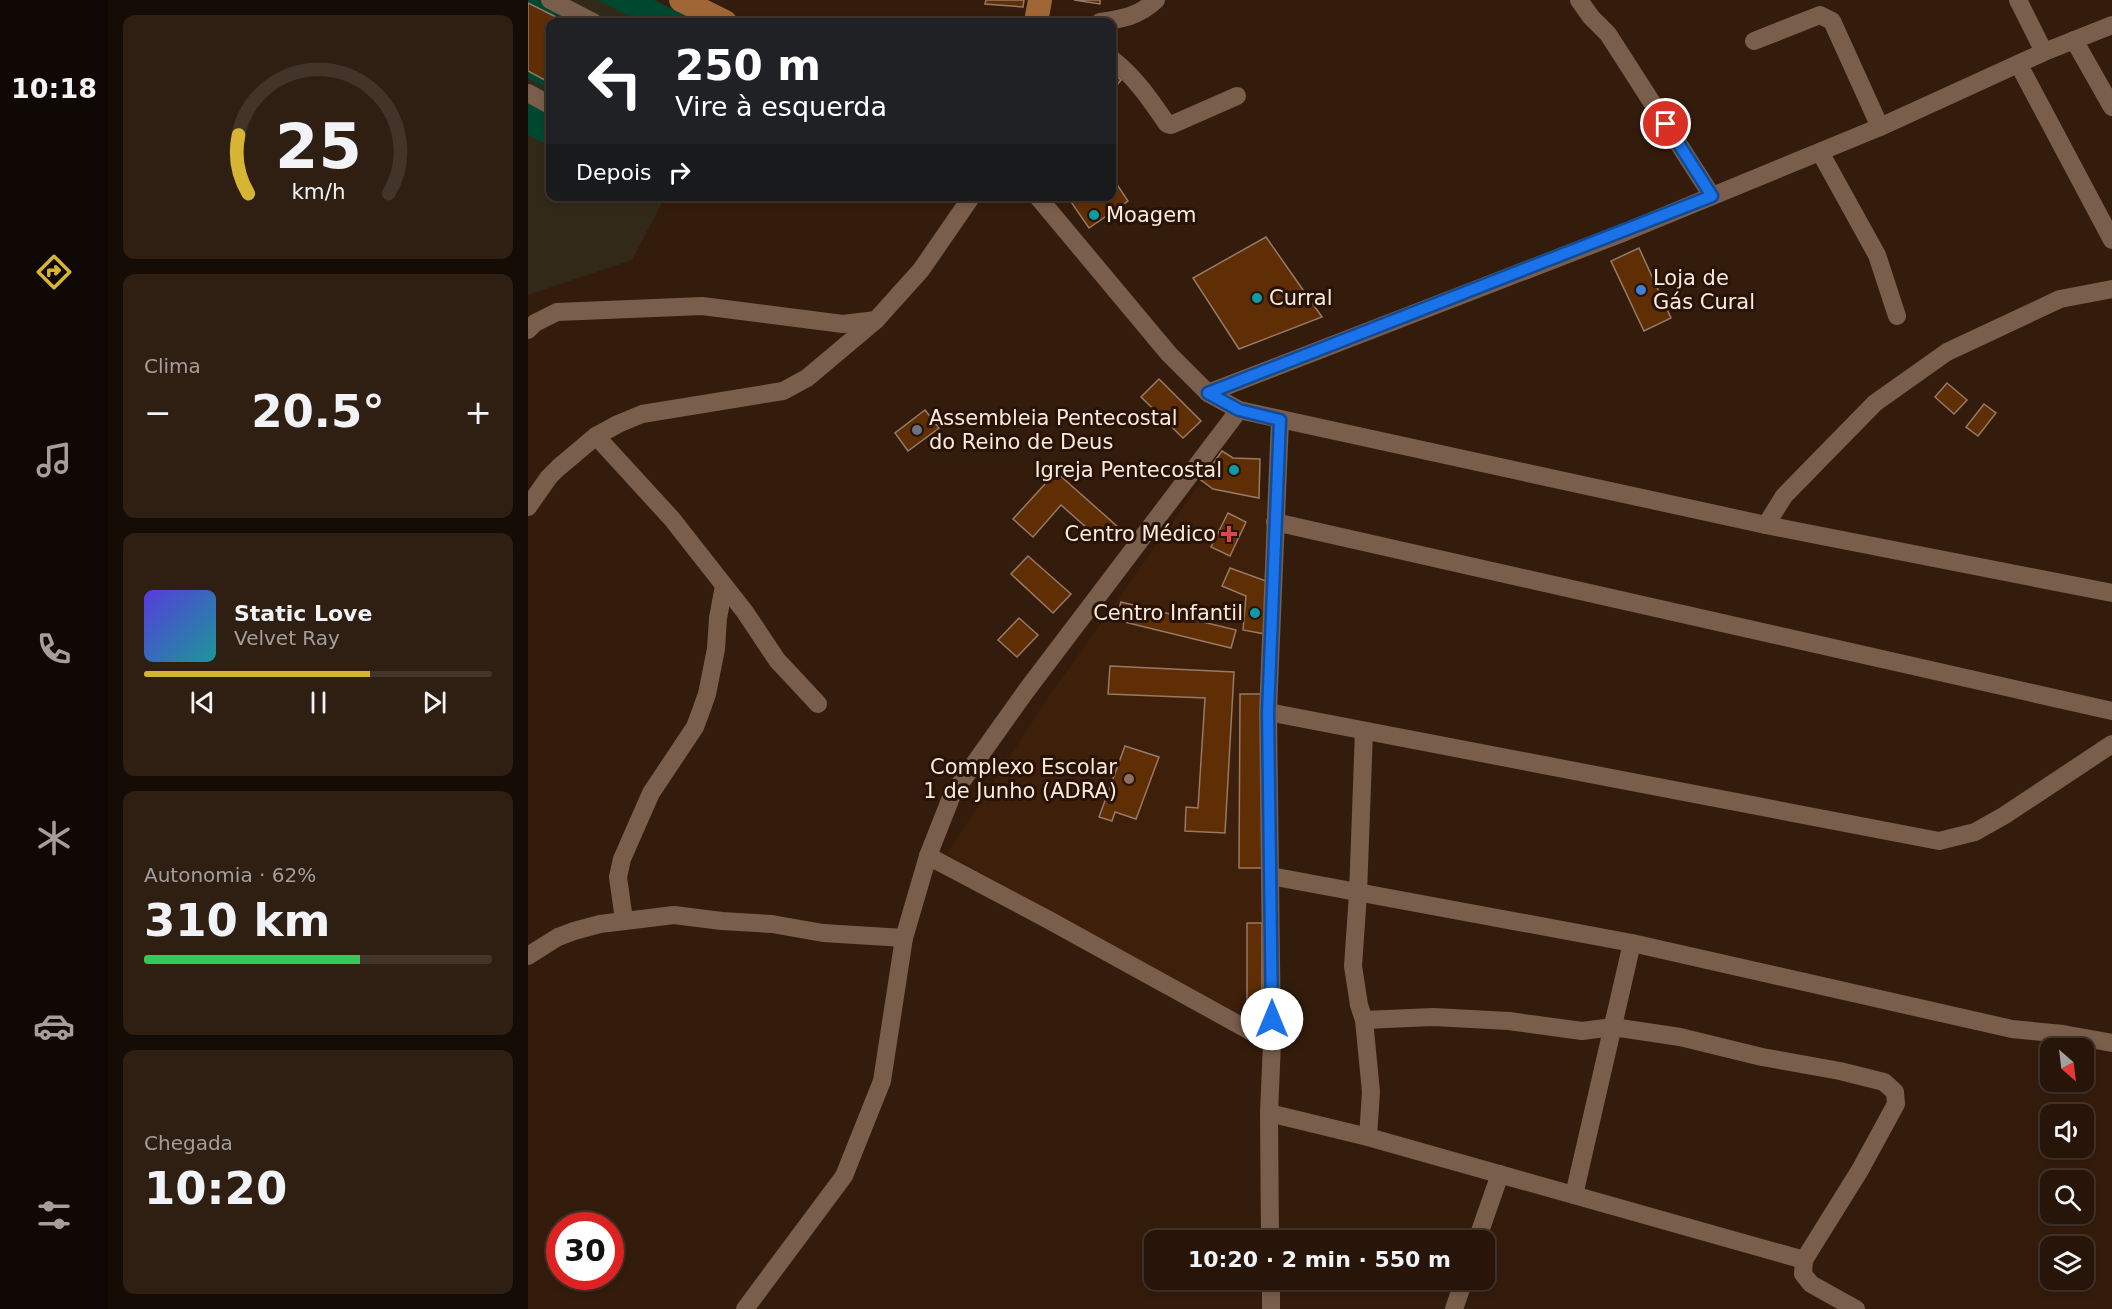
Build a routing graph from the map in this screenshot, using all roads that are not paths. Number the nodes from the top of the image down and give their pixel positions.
1 (550, 0) edge
2 (1040, 0) edge
3 (1156, 0) edge
4 (1579, 0) edge
5 (2018, 0) edge
6 (691, 11) edge
7 (585, 18) edge
8 (713, 18) edge
9 (1037, 18) edge
10 (1116, 20) edge
11 (2112, 25) edge
12 (2074, 40) junction
13 (1754, 41) dead end
14 (2044, 52) junction
15 (1116, 62) edge
16 (2019, 65) junction
17 (528, 93) edge
18 (1237, 96) dead end
19 (546, 103) edge
20 (2112, 107) edge
21 (1880, 127) junction
22 (1820, 152) junction
23 (1712, 196) junction
24 (969, 201) edge
25 (1041, 201) edge
26 (2112, 240) edge
27 (2112, 290) edge
28 (1897, 316) dead end
29 (876, 320) junction
30 (528, 330) edge
31 (1208, 393) junction
32 (1239, 410) junction
33 (1280, 420) junction
34 (596, 435) junction
35 (528, 507) edge
36 (1275, 522) junction
37 (1766, 525) junction
38 (724, 586) junction
39 (2112, 593) edge
40 (818, 704) dead end
41 (2112, 711) edge
42 (1268, 712) junction
43 (1364, 731) junction
44 (2112, 744) edge
45 (928, 856) junction
46 (1271, 876) junction
47 (1358, 894) junction
48 (624, 920) junction
49 (904, 938) junction
50 (1632, 944) junction
51 (528, 956) edge
52 (1364, 1020) junction
53 (1613, 1027) junction
54 (2112, 1042) edge
55 (1272, 1043) junction
56 (1269, 1113) junction
57 (1368, 1137) junction
58 (1500, 1174) junction
59 (1574, 1195) junction
60 (1270, 1230) edge
61 (1480, 1230) edge
62 (1804, 1260) junction
63 (1271, 1290) edge
64 (1461, 1290) edge
65 (746, 1309) edge
66 (1271, 1309) edge
67 (1454, 1309) edge
68 (1856, 1309) edge

1 - 7 street
2 - 9 main road
3 - 10 street
4 - 23 street
5 - 14 street
6 - 8 main road
11 - 12 street
12 - 14 street
12 - 20 street
13 - 21 street
14 - 16 street
15 - 18 street
16 - 21 street
16 - 26 street
17 - 19 street
21 - 22 street
22 - 23 street
22 - 28 street
23 - 31 street
24 - 29 street
25 - 31 street
27 - 37 street
29 - 30 street
29 - 34 street
31 - 32 street
32 - 33 street
32 - 45 street
33 - 36 street
33 - 37 street
34 - 35 street
34 - 38 street
36 - 41 street
36 - 42 street
37 - 39 street
38 - 40 street
38 - 48 street
42 - 43 street
42 - 46 street
43 - 44 street
43 - 47 street
45 - 49 street
45 - 55 street
46 - 47 street
46 - 55 street
47 - 50 street
47 - 52 street
48 - 49 street
48 - 51 street
49 - 65 street
50 - 53 street
50 - 54 street
52 - 53 street
52 - 57 street
53 - 59 street
53 - 62 street
55 - 56 street
56 - 57 street
56 - 60 street
57 - 58 street
58 - 59 street
58 - 61 street
59 - 62 street
62 - 68 street
63 - 66 street
64 - 67 street

